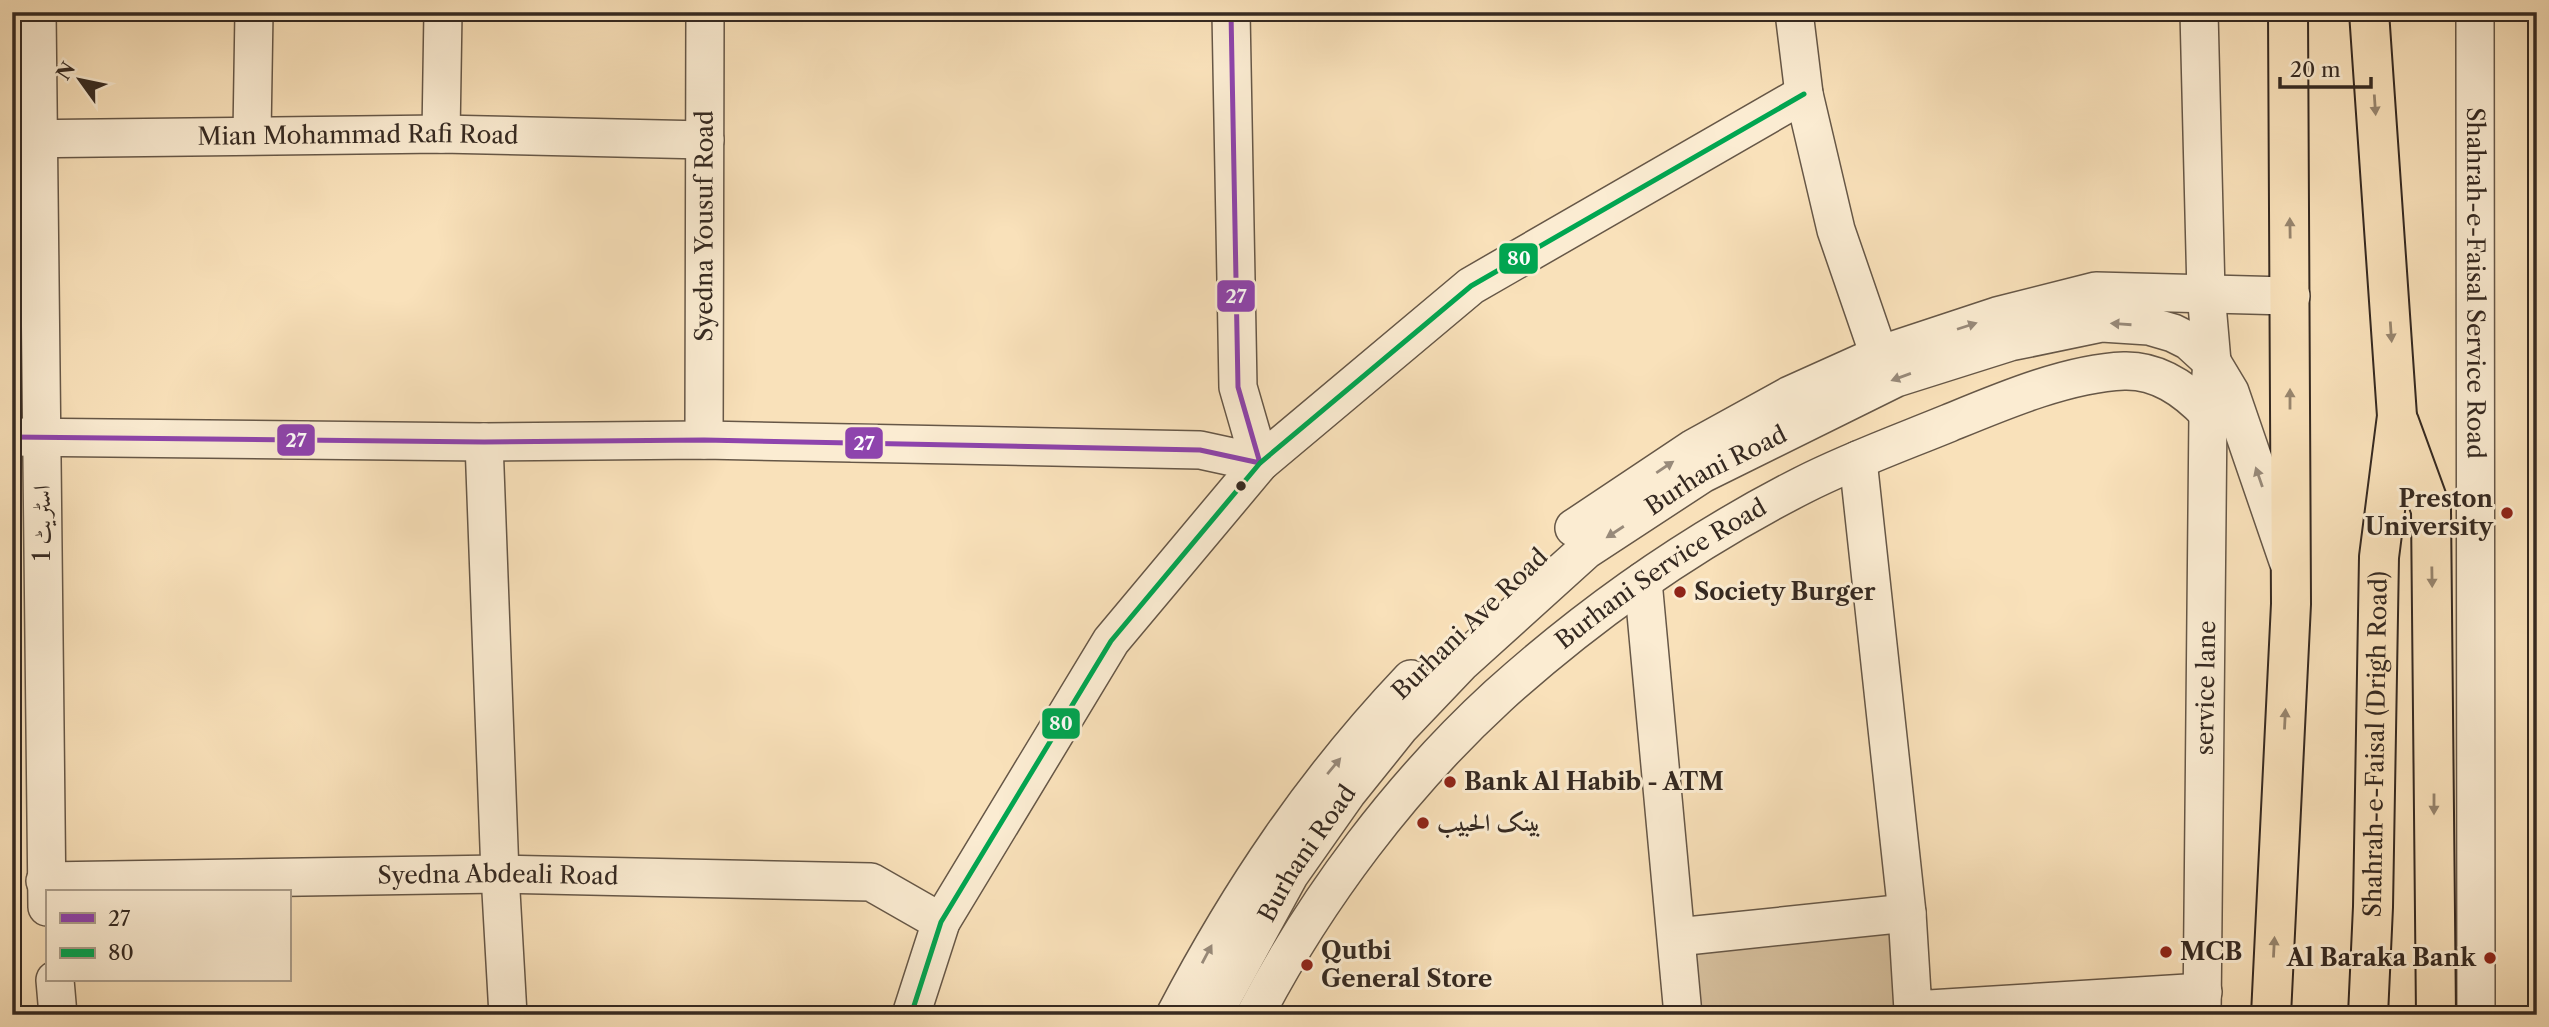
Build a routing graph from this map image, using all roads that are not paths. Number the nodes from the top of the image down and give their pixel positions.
1 (37, 12) edge
2 (254, 12) edge
3 (443, 12) edge
4 (705, 12) edge
5 (1231, 12) edge
6 (1794, 12) edge
7 (2199, 12) edge
8 (2288, 12) edge
9 (2369, 12) edge
10 (2475, 12) edge
11 (1804, 94) junction
12 (252, 134) junction
13 (441, 134) junction
14 (24, 139) edge
15 (705, 140) junction
16 (2206, 293) junction
17 (2291, 296) junction
18 (1879, 355) junction
19 (2212, 362) junction
20 (2208, 413) junction
21 (2397, 416) junction
22 (27, 437) edge
23 (704, 440) junction
24 (484, 442) junction
25 (1858, 460) junction
26 (1260, 463) junction
27 (2289, 565) junction
28 (1643, 581) junction
29 (500, 874) junction
30 (137, 890) edge
31 (46, 894) edge
32 (1907, 913) junction
33 (941, 922) junction
34 (1677, 937) junction
35 (55, 982) edge
36 (2202, 1003) edge
37 (58, 1015) edge
38 (509, 1015) edge
39 (911, 1015) edge
40 (1175, 1015) edge
41 (1213, 1015) edge
42 (1255, 1015) edge
43 (1683, 1015) edge
44 (2271, 1015) edge
45 (2368, 1015) edge
46 (2435, 1015) edge
47 (2476, 1015) edge

1 - 14 street, اسٹریٹ 1
2 - 12 street
3 - 13 street
4 - 15 street, Syedna Yousuf Road
5 - 26 street
6 - 11 street
7 - 16 street, service lane
17 -> 8 highway
9 -> 21 highway, Shahrah-e-Faisal (Drigh Road)
10 - 47 street, Shahrah-e-Faisal Service Road
11 - 18 street
11 - 26 street
12 - 13 street, Mian Mohammad Rafi Road
12 - 14 street, Mian Mohammad Rafi Road
13 - 15 street, Mian Mohammad Rafi Road
14 - 22 street, اسٹریٹ 1
15 - 23 street, Syedna Yousuf Road
16 - 17 street
18 -> 16 street
16 - 19 street, service lane
27 -> 17 highway
40 -> 18 street, Burhani Ave Road
19 - 20 street, service lane
27 -> 19 street, Burhani Road
19 -> 41 street, Burhani Road
20 - 25 street, Burhani Service Road
20 - 36 street, service lane
21 - 45 highway, Shahrah-e-Faisal (Drigh Road)
21 -> 46 highway
22 - 24 street
22 - 31 street, اسٹریٹ 1
23 - 24 street
23 - 26 street
24 - 29 street
25 - 28 street, Burhani Service Road
25 - 32 street
26 - 33 street
44 -> 27 highway
28 - 34 street
28 - 42 street, Burhani Service Road
29 - 30 street, Syedna Abdeali Road
29 - 33 street, Syedna Abdeali Road
29 - 38 street
32 - 34 street
32 - 36 street
33 - 39 street
34 - 43 street
35 - 37 street

